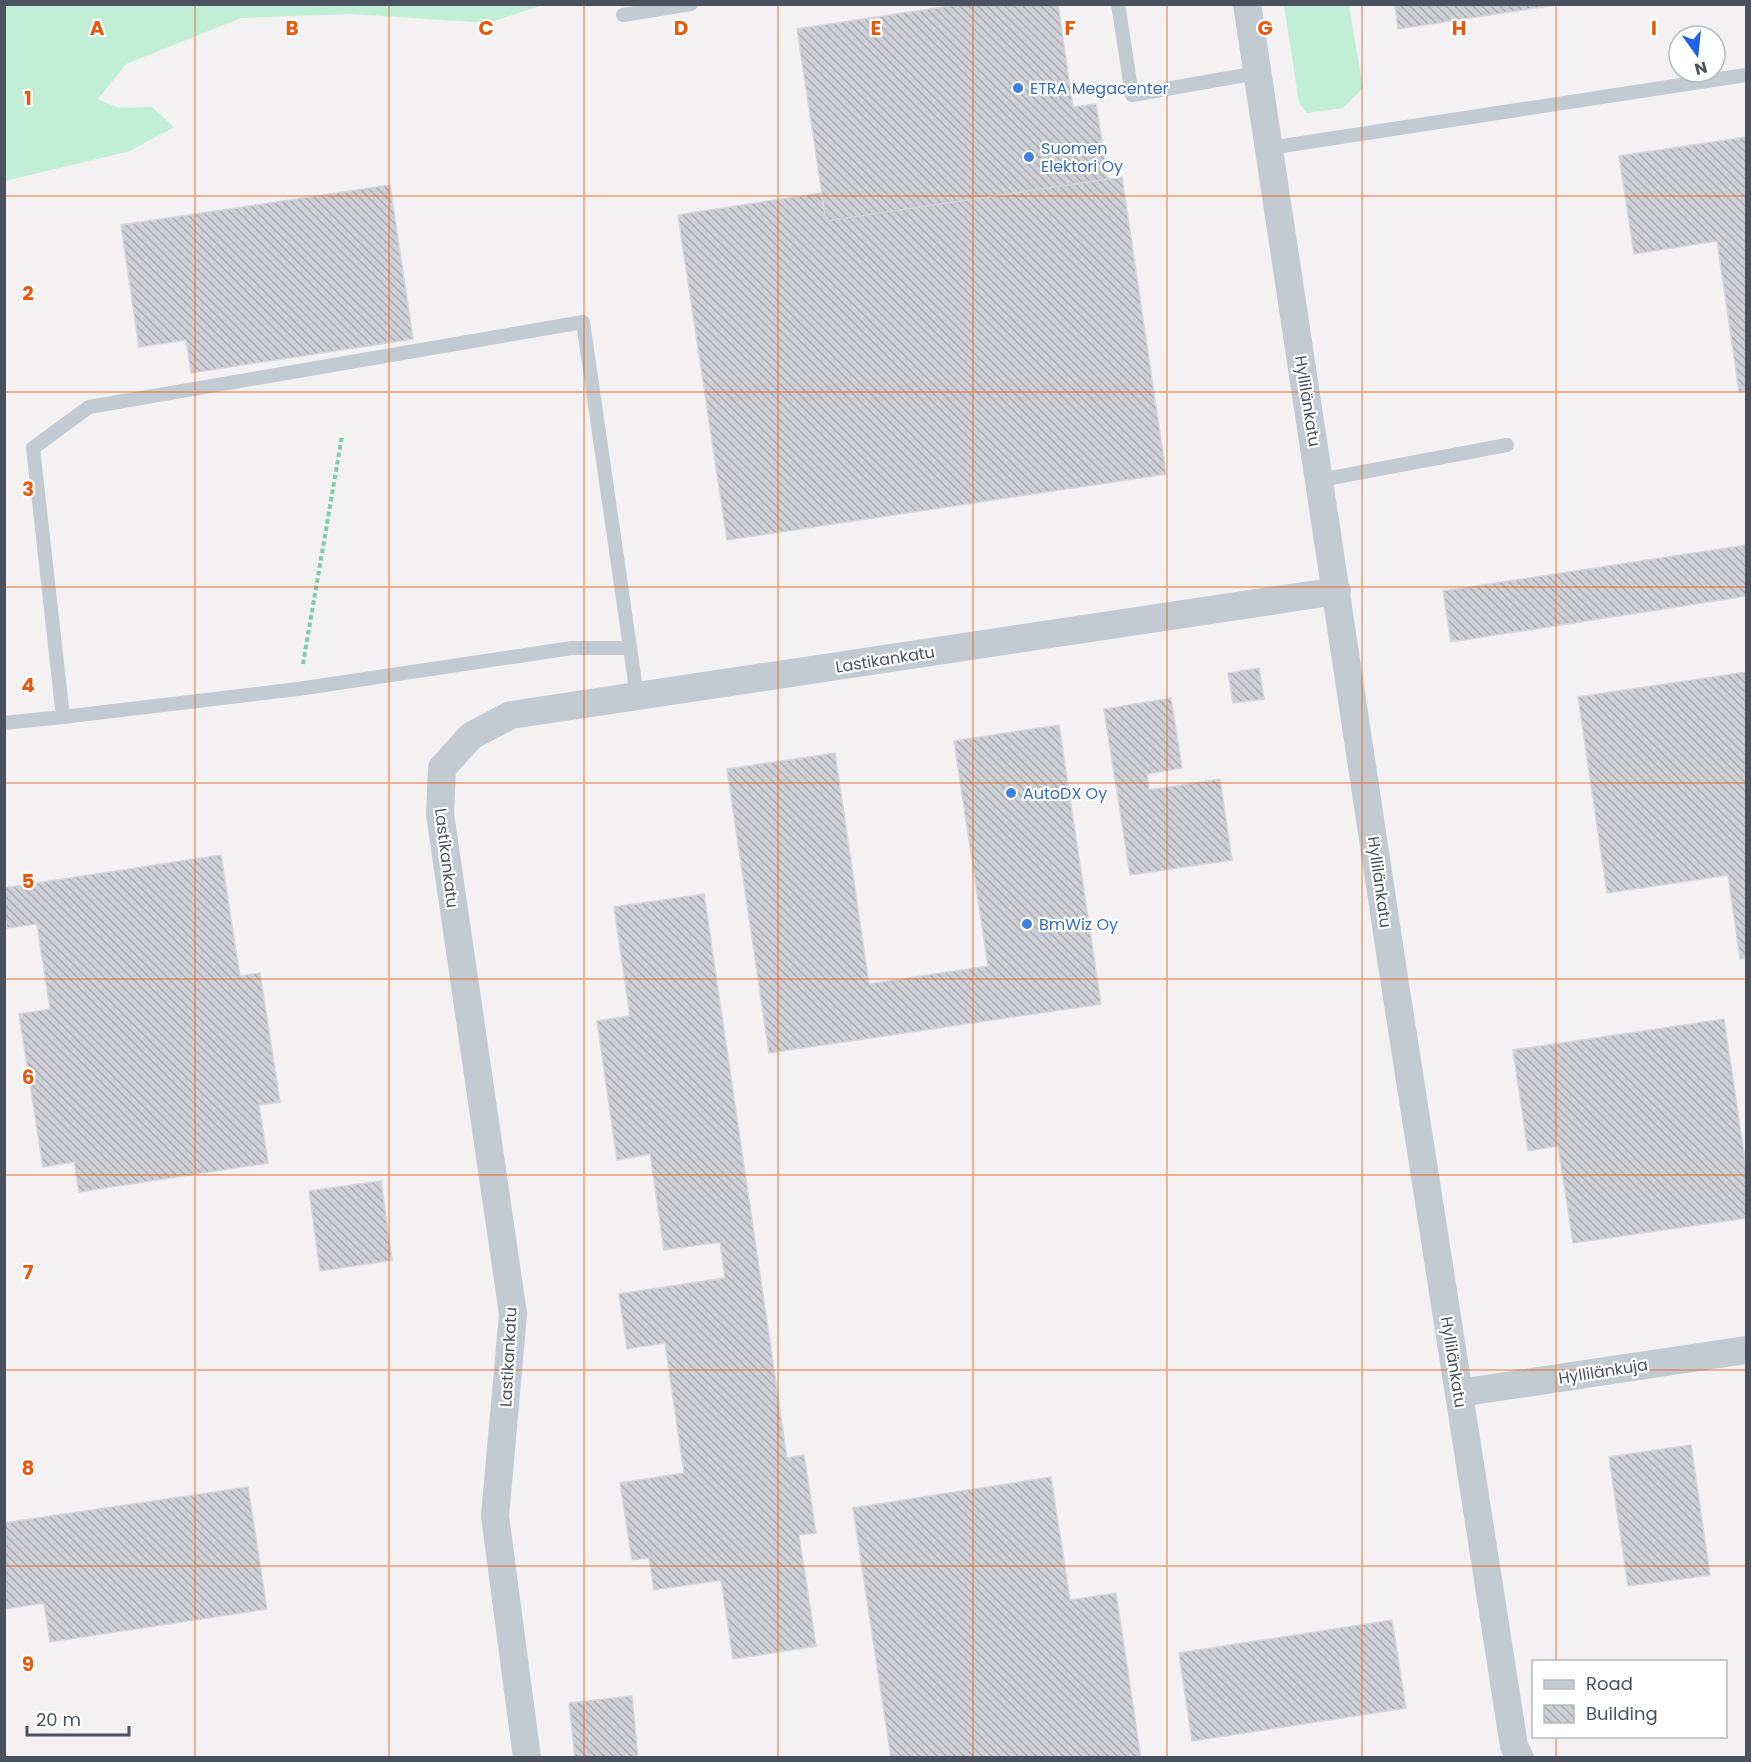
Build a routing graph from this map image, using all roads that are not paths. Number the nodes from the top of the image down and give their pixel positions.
1 (691, 4) edge
2 (1118, 4) edge
3 (1247, 4) edge
4 (623, 15) dead end
5 (1257, 73) junction
6 (1746, 75) edge
7 (1269, 148) junction
8 (1507, 445) dead end
9 (1320, 480) junction
10 (1337, 591) junction
11 (630, 648) junction
12 (637, 696) junction
13 (63, 717) junction
14 (4, 723) edge
15 (1746, 1350) edge
16 (1459, 1393) junction
17 (1512, 1754) edge
18 (527, 1758) edge

1 - 4 lane
2 - 5 lane
3 - 5 street, Hyllilänkatu
5 - 7 street, Hyllilänkatu
6 - 7 lane
7 - 9 street, Hyllilänkatu
8 - 9 lane
9 - 10 street, Hyllilänkatu
10 - 12 street, Lastikankatu
10 - 16 street, Hyllilänkatu
11 - 12 lane
11 - 13 lane
11 - 13 lane
12 - 18 street, Lastikankatu
13 - 14 lane
15 - 16 street, Hyllilänkuja
16 - 17 street, Hyllilänkatu

